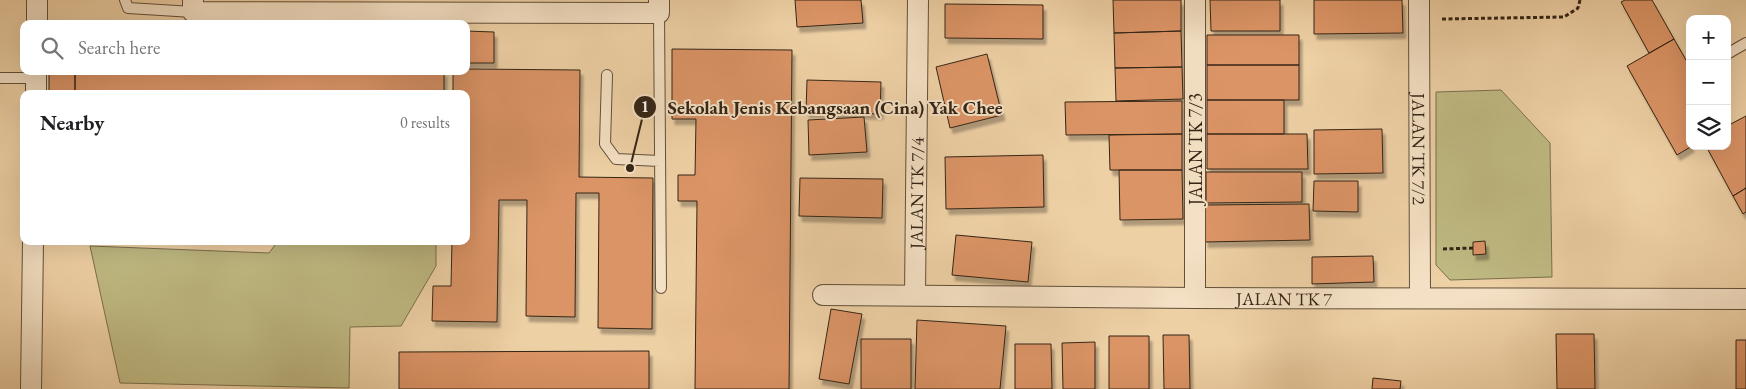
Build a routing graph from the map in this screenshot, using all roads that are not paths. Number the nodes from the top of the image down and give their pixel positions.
1 (37, 0) edge
2 (125, 0) edge
3 (918, 0) edge
4 (1195, 0) edge
5 (192, 6) edge
6 (422, 6) edge
7 (659, 7) edge
8 (1419, 10) edge
9 (37, 20) edge
10 (1746, 43) edge
11 (1731, 52) edge
12 (607, 75) dead end
13 (0, 78) edge
14 (36, 81) edge
15 (660, 162) junction
16 (33, 245) edge
17 (661, 288) dead end
18 (823, 295) dead end
19 (915, 295) junction
20 (1195, 298) junction
21 (1420, 298) junction
22 (1746, 299) edge
23 (31, 389) edge

1 - 9 street
2 - 5 lane
3 - 19 street, JALAN TK 7/4
4 - 20 street, JALAN TK 7/3
5 - 6 street
6 - 7 street
7 - 15 lane
8 - 21 street, JALAN TK 7/2
10 - 11 lane
12 - 15 lane
13 - 14 lane
15 - 17 lane
16 - 23 street
18 - 19 street, JALAN TK 7
19 - 20 street, JALAN TK 7
20 - 21 street, JALAN TK 7
21 - 22 street, JALAN TK 7

